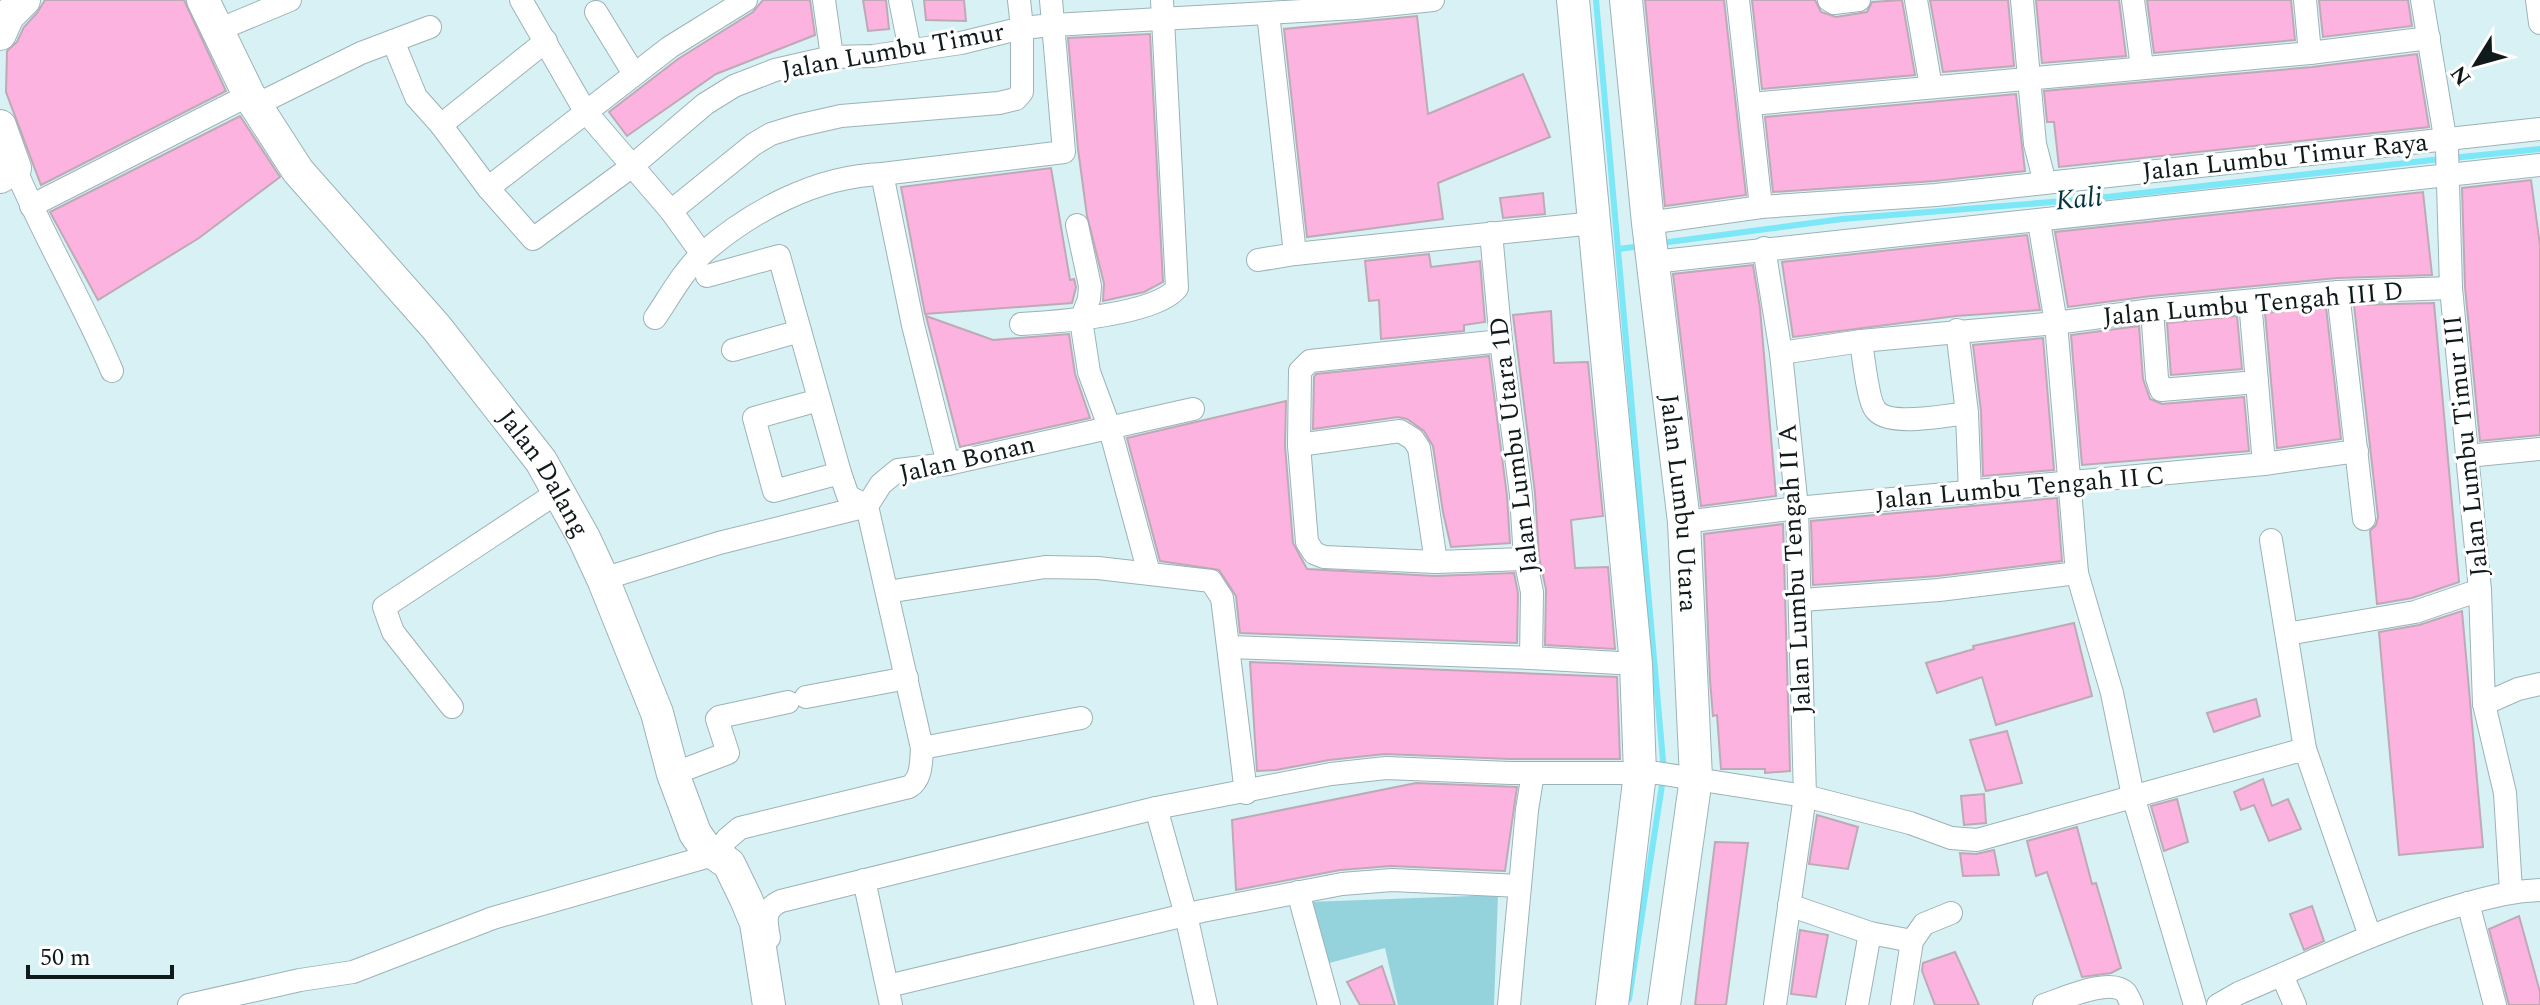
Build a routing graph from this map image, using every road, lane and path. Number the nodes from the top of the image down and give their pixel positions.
1 (24, 0) edge
2 (203, 0) edge
3 (290, 0) edge
4 (521, 0) edge
5 (746, 0) edge
6 (824, 0) edge
7 (900, 0) edge
8 (1019, 0) edge
9 (1051, 0) edge
10 (1433, 0) edge
11 (1573, 0) edge
12 (1626, 0) edge
13 (1738, 0) edge
14 (1829, 0) edge
15 (1859, 0) edge
16 (1916, 0) edge
17 (2022, 0) edge
18 (2133, 0) edge
19 (2305, 0) edge
20 (2422, 0) edge
21 (2537, 0) edge
22 (1163, 9) edge
23 (596, 12) dead end
24 (1268, 13) junction
25 (2540, 23) edge
26 (1053, 25) junction
27 (430, 27) dead end
28 (1022, 28) junction
29 (218, 30) junction
30 (0, 34) edge
31 (2429, 38) junction
32 (393, 41) junction
33 (546, 41) junction
34 (910, 50) junction
35 (2310, 53) junction
36 (832, 57) junction
37 (2142, 67) junction
38 (634, 74) junction
39 (2030, 79) junction
40 (1931, 87) junction
41 (252, 100) junction
42 (1751, 104) junction
43 (585, 111) junction
44 (441, 125) junction
45 (0, 126) edge
46 (2540, 129) edge
47 (2447, 158) junction
48 (2540, 165) edge
49 (631, 167) junction
50 (8, 173) edge
51 (882, 174) junction
52 (2045, 183) junction
53 (488, 188) junction
54 (31, 206) junction
55 (1761, 207) junction
56 (671, 211) junction
57 (2039, 222) junction
58 (1594, 223) junction
59 (1077, 225) dead end
60 (1491, 233) junction
61 (1651, 243) junction
62 (1764, 248) junction
63 (1295, 254) junction
64 (1258, 260) dead end
65 (704, 265) junction
66 (2451, 288) junction
67 (2338, 292) junction
68 (2250, 301) junction
69 (2152, 310) junction
70 (655, 318) dead end
71 (1081, 320) junction
72 (2056, 323) junction
73 (1021, 324) dead end
74 (1957, 330) junction
75 (800, 331) junction
76 (1501, 341) junction
77 (1861, 341) junction
78 (733, 350) dead end
79 (1781, 353) junction
80 (112, 371) dead end
81 (2257, 382) junction
82 (819, 400) junction
83 (1193, 409) dead end
84 (1967, 413) junction
85 (1110, 429) junction
86 (1299, 445) junction
87 (2540, 449) edge
88 (2357, 451) junction
89 (2467, 456) junction
90 (948, 464) junction
91 (2264, 464) junction
92 (840, 473) junction
93 (2069, 484) junction
94 (558, 492) junction
95 (1970, 493) junction
96 (867, 506) junction
97 (1797, 508) junction
98 (2364, 519) dead end
99 (1684, 522) junction
100 (2271, 540) dead end
101 (1525, 559) junction
102 (1436, 562) junction
103 (1149, 573) junction
104 (2077, 573) junction
105 (603, 579) junction
106 (2480, 590) junction
107 (887, 592) junction
108 (1802, 600) junction
109 (2287, 634) junction
110 (1229, 647) junction
111 (1531, 658) junction
112 (1636, 664) junction
113 (907, 678) junction
114 (2540, 684) edge
115 (2484, 704) junction
116 (452, 707) dead end
117 (1081, 718) dead end
118 (922, 748) junction
119 (2305, 749) junction
120 (1533, 773) junction
121 (1649, 773) junction
122 (673, 774) junction
123 (1690, 778) junction
124 (1246, 793) junction
125 (1805, 796) junction
126 (2133, 796) junction
127 (1156, 808) junction
128 (717, 854) junction
129 (864, 880) junction
130 (1520, 886) junction
131 (2540, 890) edge
132 (2511, 891) junction
133 (1298, 892) junction
134 (2468, 903) junction
135 (1789, 905) junction
136 (1951, 913) dead end
137 (1186, 915) junction
138 (1870, 933) junction
139 (2370, 936) junction
140 (1912, 941) junction
141 (2282, 975) junction
142 (890, 996) edge
143 (189, 1005) edge
144 (769, 1005) edge
145 (782, 1005) edge
146 (1206, 1005) edge
147 (1329, 1005) edge
148 (1509, 1005) edge
149 (1612, 1005) edge
150 (1664, 1005) edge
151 (1775, 1005) edge
152 (1857, 1005) edge
153 (1902, 1005) edge
154 (2044, 1005) edge
155 (2132, 1005) edge
156 (2195, 1005) edge
157 (2218, 1005) edge
158 (2295, 1005) edge
159 (2495, 1005) edge

1 - 30 street
2 - 29 street, Jalan Dalang
3 - 29 street
4 - 33 street
5 - 38 street
6 - 36 street
7 - 34 street
8 - 28 street
9 - 26 street
10 - 24 street, Jalan Lumbu Timur
11 - 58 street
12 - 61 street, Jalan Lumbu Utara
13 - 42 street
14 - 15 street
16 - 40 street
17 - 39 street
18 - 37 street
19 - 35 street
20 - 31 street, Jalan Lumbu Timur III
21 - 25 street
22 - 24 street, Jalan Lumbu Timur
22 - 26 street, Jalan Lumbu Timur
22 - 71 street
23 - 38 street
24 - 63 street
26 - 28 street, Jalan Lumbu Timur
26 - 51 street
27 - 32 street
28 - 34 street, Jalan Lumbu Timur
28 - 56 street
29 - 41 street, Jalan Dalang
31 - 35 street
31 - 47 street, Jalan Lumbu Timur III
32 - 41 street
32 - 44 street
33 - 43 street
33 - 44 street
34 - 36 street, Jalan Lumbu Timur
35 - 37 street
36 - 49 street, Jalan Lumbu Timur
37 - 39 street
38 - 43 street
39 - 40 street
39 - 52 street
40 - 42 street
41 - 54 street
41 - 94 street, Jalan Dalang
42 - 55 street
43 - 49 street
43 - 53 street
44 - 53 street
45 - 50 street
46 - 47 street, Jalan Lumbu Timur Raya
47 - 48 street, Jalan Lumbu Timur Raya
47 - 52 street, Jalan Lumbu Timur Raya
47 - 57 street, Jalan Lumbu Timur Raya
47 - 66 street, Jalan Lumbu Timur III
49 - 53 street, Jalan Lumbu Timur
49 - 56 street
50 - 54 street
51 - 65 street
51 - 90 street
52 - 55 street, Jalan Lumbu Timur Raya
54 - 80 street
55 - 61 street, Jalan Lumbu Timur Raya
56 - 65 street
57 - 62 street, Jalan Lumbu Timur Raya
57 - 72 street
58 - 60 street
58 - 112 street
59 - 71 street
60 - 63 street
60 - 76 street, Jalan Lumbu Utara 1D
61 - 62 street, Jalan Lumbu Timur Raya
61 - 99 street, Jalan Lumbu Utara
62 - 79 street, Jalan Lumbu Tengah II A
63 - 64 street
65 - 70 street
65 - 75 street
66 - 67 street, Jalan Lumbu Tengah III D
66 - 89 street, Jalan Lumbu Timur III
67 - 68 street, Jalan Lumbu Tengah III D
67 - 88 street
68 - 69 street, Jalan Lumbu Tengah III D
68 - 81 street
69 - 72 street, Jalan Lumbu Tengah III D
69 - 81 street
71 - 73 street
71 - 85 street
72 - 74 street, Jalan Lumbu Tengah III D
72 - 93 street
74 - 77 street, Jalan Lumbu Tengah III D
74 - 84 street
75 - 78 street
75 - 82 street
76 - 86 street
76 - 101 street, Jalan Lumbu Utara 1D
77 - 79 street, Jalan Lumbu Tengah III D
77 - 84 street
79 - 97 street, Jalan Lumbu Tengah II A
81 - 91 street
82 - 92 street
82 - 92 street
83 - 85 street, Jalan Bonan
84 - 95 street
85 - 90 street, Jalan Bonan
85 - 103 street
86 - 102 street
86 - 102 street
87 - 89 street
88 - 91 street, Jalan Lumbu Tengah II C
88 - 98 street
89 - 106 street, Jalan Lumbu Timur III
90 - 96 street, Jalan Bonan
91 - 93 street, Jalan Lumbu Tengah II C
92 - 96 street
93 - 95 street, Jalan Lumbu Tengah II C
93 - 104 street
94 - 105 street, Jalan Dalang
94 - 116 street
95 - 97 street, Jalan Lumbu Tengah II C
96 - 105 street
96 - 107 street
97 - 99 street, Jalan Lumbu Tengah II C
97 - 108 street, Jalan Lumbu Tengah II A
99 - 123 street, Jalan Lumbu Utara
100 - 109 street
101 - 102 street
101 - 111 street, Jalan Lumbu Utara 1D
103 - 107 street
103 - 110 street
104 - 108 street
104 - 126 street
105 - 122 street, Jalan Dalang
106 - 109 street
106 - 115 street, Jalan Lumbu Timur III
107 - 113 street
108 - 125 street, Jalan Lumbu Tengah II A
109 - 119 street
110 - 111 street
110 - 124 street
111 - 112 street
112 - 121 street
113 - 118 street
113 - 122 street
114 - 115 street
115 - 132 street, Jalan Lumbu Timur III
117 - 118 street
118 - 128 street
119 - 126 street
119 - 139 street
120 - 121 street
120 - 124 street
120 - 130 street
121 - 123 street
121 - 149 street
122 - 128 street, Jalan Dalang
123 - 125 street
123 - 150 street, Jalan Lumbu Utara
124 - 127 street
125 - 126 street
125 - 135 street, Jalan Lumbu Tengah II A
126 - 156 street
127 - 129 street
127 - 137 street
128 - 143 street
128 - 144 street, Jalan Dalang
129 - 142 street
129 - 145 street
130 - 133 street
130 - 148 street
131 - 132 street
132 - 134 street
133 - 137 street
133 - 147 street
134 - 139 street
134 - 159 street
135 - 138 street
135 - 151 street, Jalan Lumbu Tengah II A
136 - 140 street
137 - 142 street
137 - 146 street
138 - 140 street
138 - 152 street
139 - 141 street
140 - 153 street
141 - 157 street
141 - 158 street
154 - 155 street

